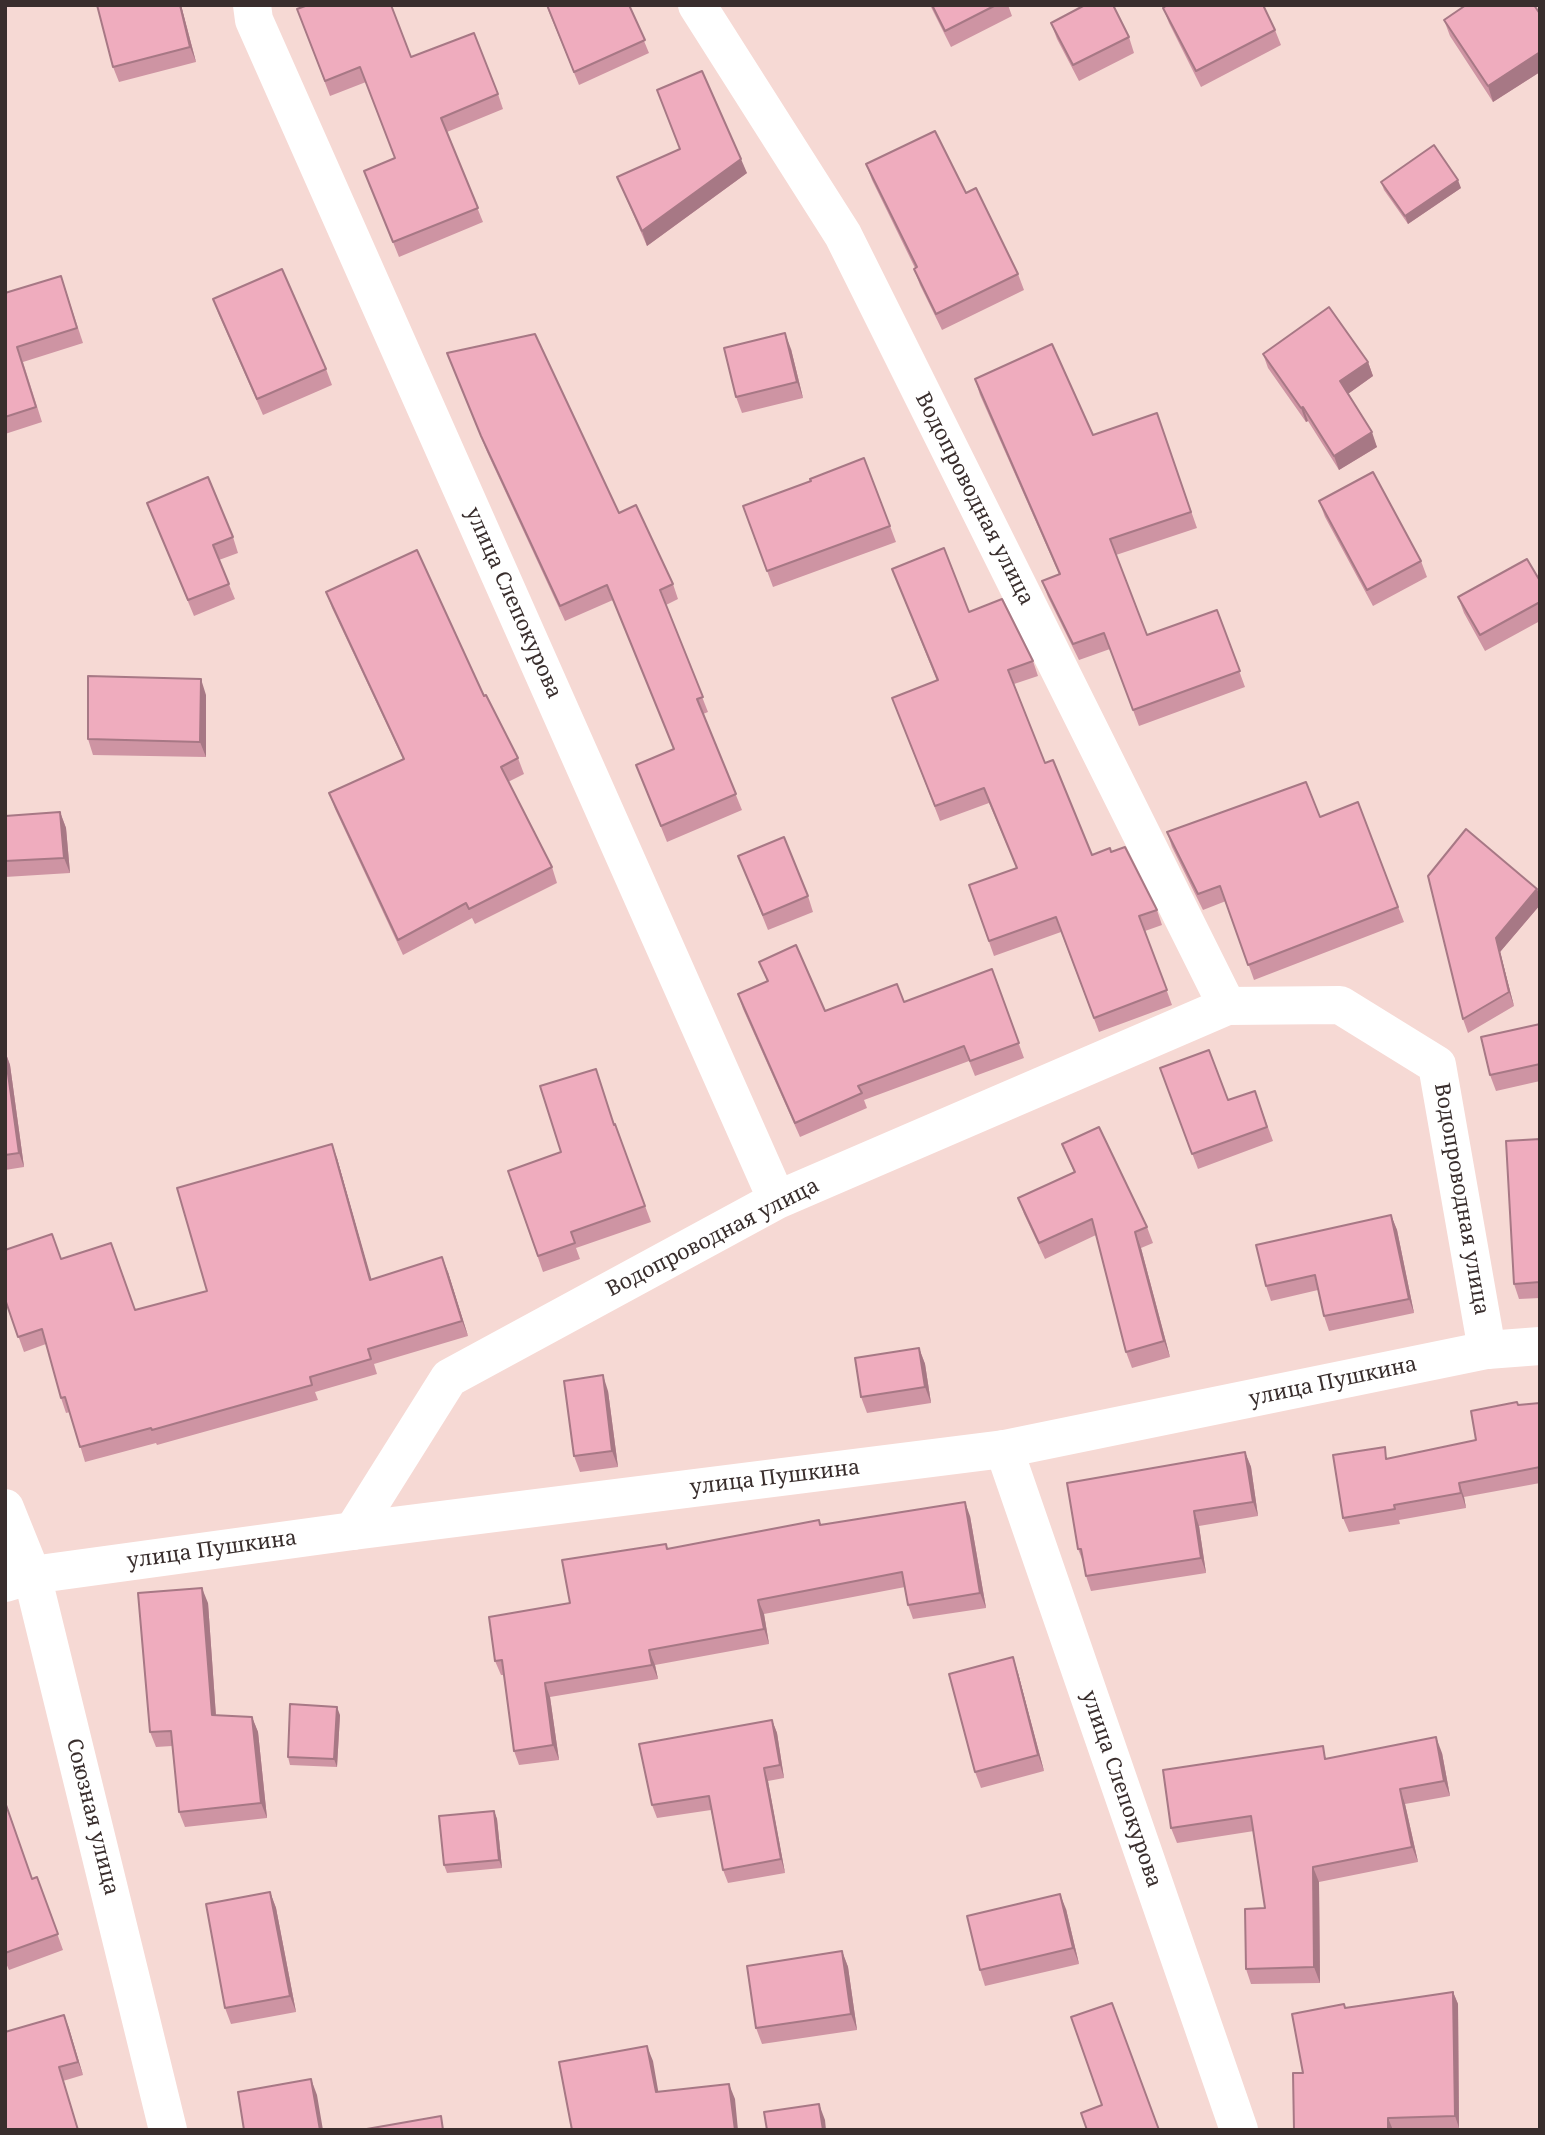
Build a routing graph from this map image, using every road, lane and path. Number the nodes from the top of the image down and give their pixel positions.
1 (252, 5) edge
2 (697, 5) edge
3 (1227, 1006) junction
4 (777, 1200) junction
5 (1540, 1346) edge
6 (1487, 1350) junction
7 (1004, 1449) junction
8 (5, 1508) edge
9 (353, 1531) junction
10 (19, 1579) edge
11 (168, 2130) edge
12 (1239, 2130) edge

1 - 4 street, улица Слепокурова
2 - 3 street, Водопроводная улица
3 - 4 street, Водопроводная улица
3 - 6 street, Водопроводная улица
4 - 9 street, Водопроводная улица
5 - 6 street, улица Пушкина
6 - 7 street, улица Пушкина
7 - 9 street, улица Пушкина
7 - 12 street, улица Слепокурова
8 - 10 street, Союзная улица
9 - 10 street, улица Пушкина
10 - 11 street, Союзная улица

